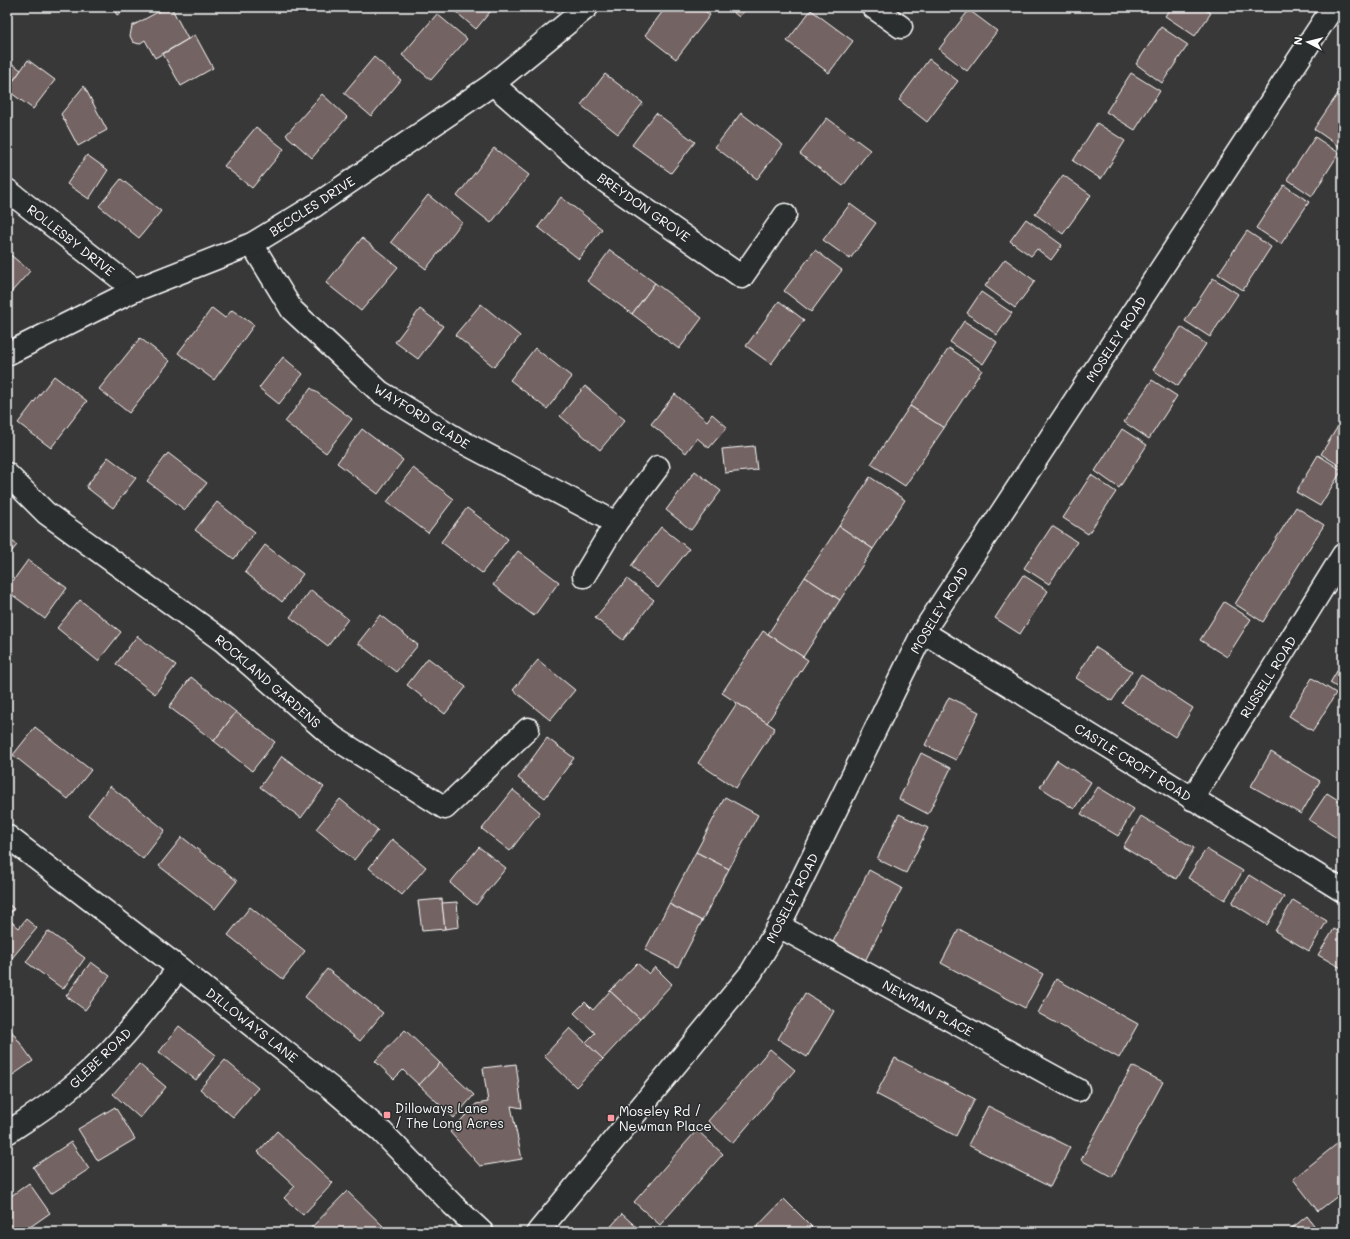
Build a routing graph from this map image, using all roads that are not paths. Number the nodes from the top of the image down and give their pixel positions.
1 (587, 7) edge
2 (873, 7) edge
3 (1333, 7) edge
4 (901, 27) dead end
5 (493, 84) junction
6 (7, 190) edge
7 (784, 215) dead end
8 (252, 244) junction
9 (135, 290) junction
10 (7, 354) edge
11 (658, 467) dead end
12 (7, 474) edge
13 (616, 523) junction
14 (1343, 555) edge
15 (584, 576) dead end
16 (923, 632) junction
17 (528, 729) dead end
18 (1192, 799) junction
19 (7, 836) edge
20 (1343, 891) edge
21 (779, 926) junction
22 (179, 968) junction
23 (1078, 1090) dead end
24 (7, 1133) edge
25 (482, 1232) edge
26 (538, 1232) edge

1 - 5 street, BECCLES DRIVE
2 - 4 street
3 - 16 street, MOSELEY ROAD
5 - 7 street, BREYDON GROVE
5 - 8 street, BECCLES DRIVE
6 - 9 street, ROLLESBY DRIVE
8 - 9 street, BECCLES DRIVE
8 - 13 street, WAYFORD GLADE
9 - 10 street, BECCLES DRIVE
11 - 13 street
12 - 17 street, ROCKLAND GARDENS
13 - 15 street
14 - 18 street, RUSSELL ROAD
16 - 18 street, CASTLE CROFT ROAD
16 - 21 street, MOSELEY ROAD
18 - 20 street, CASTLE CROFT ROAD
19 - 22 street, DILLOWAYS LANE
21 - 23 street, NEWMAN PLACE
21 - 26 street, MOSELEY ROAD
22 - 24 street, GLEBE ROAD
22 - 25 street, DILLOWAYS LANE

